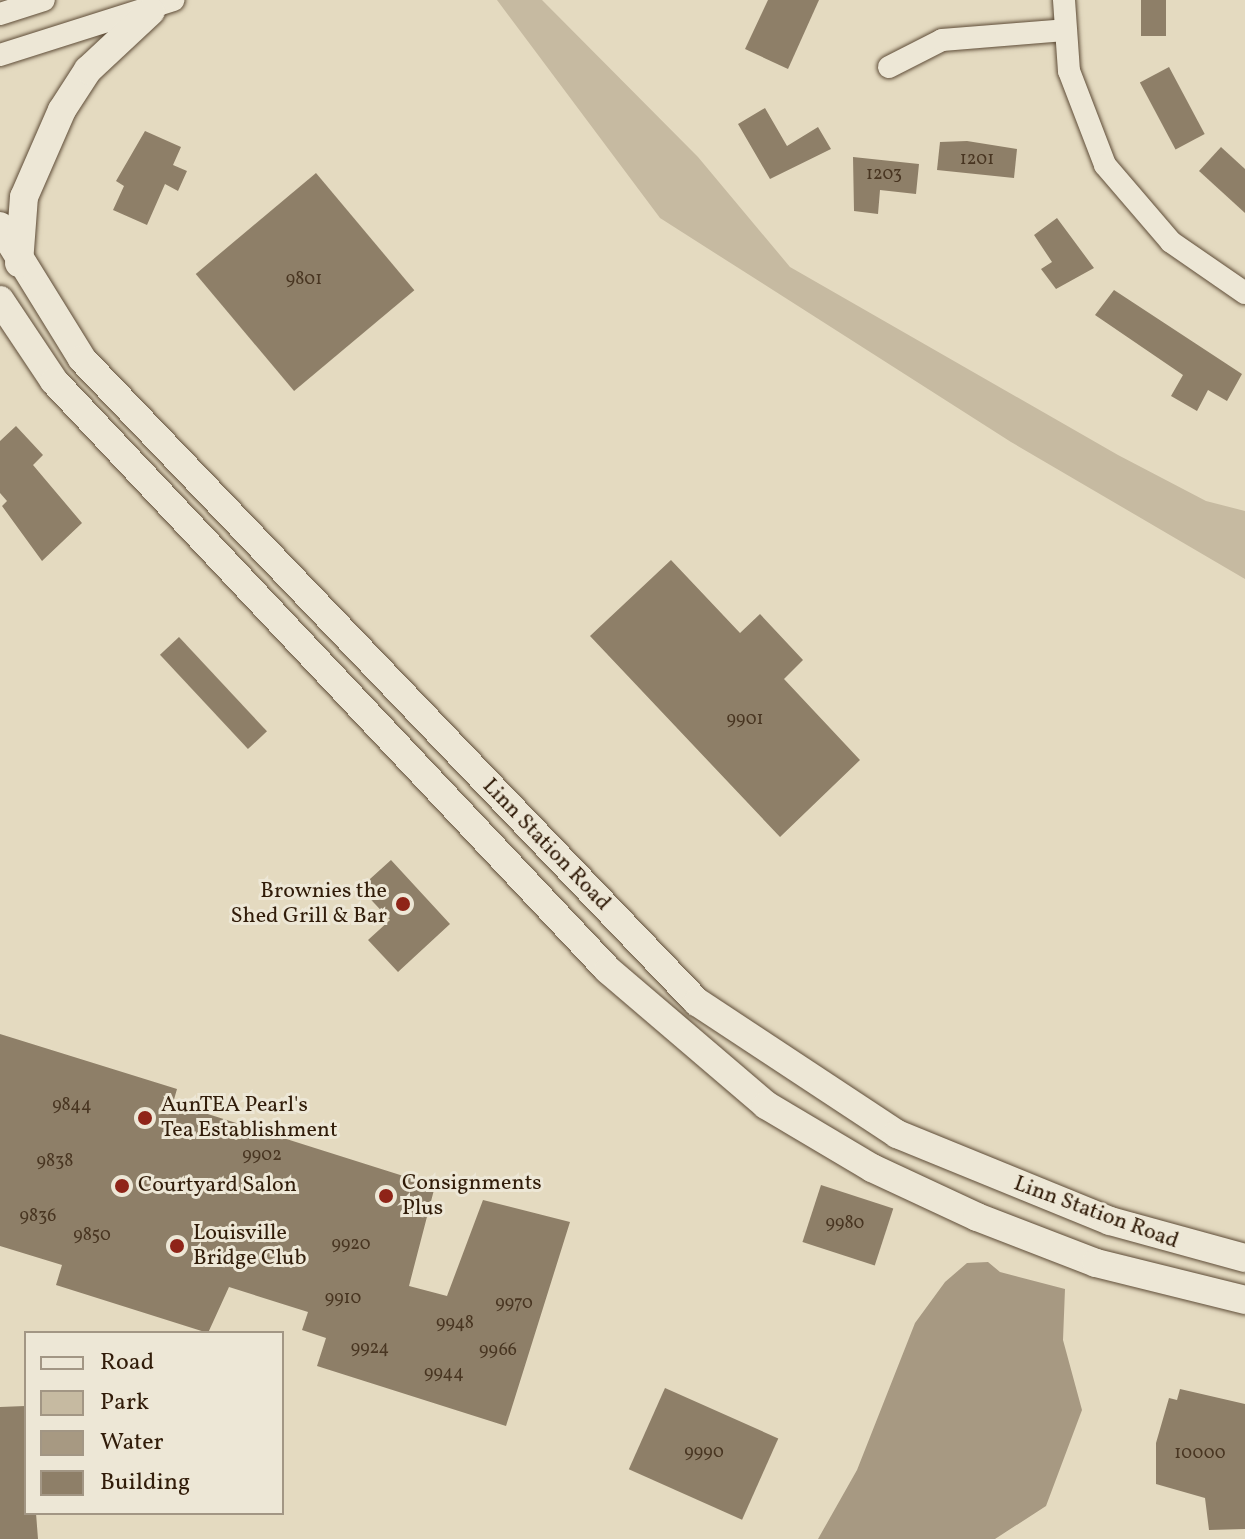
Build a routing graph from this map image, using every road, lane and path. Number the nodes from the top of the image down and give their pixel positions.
1 (44, 0) edge
2 (1064, 0) edge
3 (162, 6) edge
4 (0, 14) edge
5 (1065, 30) junction
6 (0, 55) edge
7 (889, 67) dead end
8 (0, 226) edge
9 (19, 263) junction
10 (1245, 293) edge
11 (0, 300) edge
12 (0, 318) edge
13 (23, 336) junction
14 (1245, 1258) edge
15 (1245, 1300) edge

1 - 4 street
2 - 5 street
3 - 6 street
3 - 9 street
5 - 7 street
5 - 10 street
8 - 9 street, Linn Station Road
9 - 14 street, Linn Station Road
11 - 13 street, Linn Station Road
12 - 13 street
13 - 15 street, Linn Station Road

